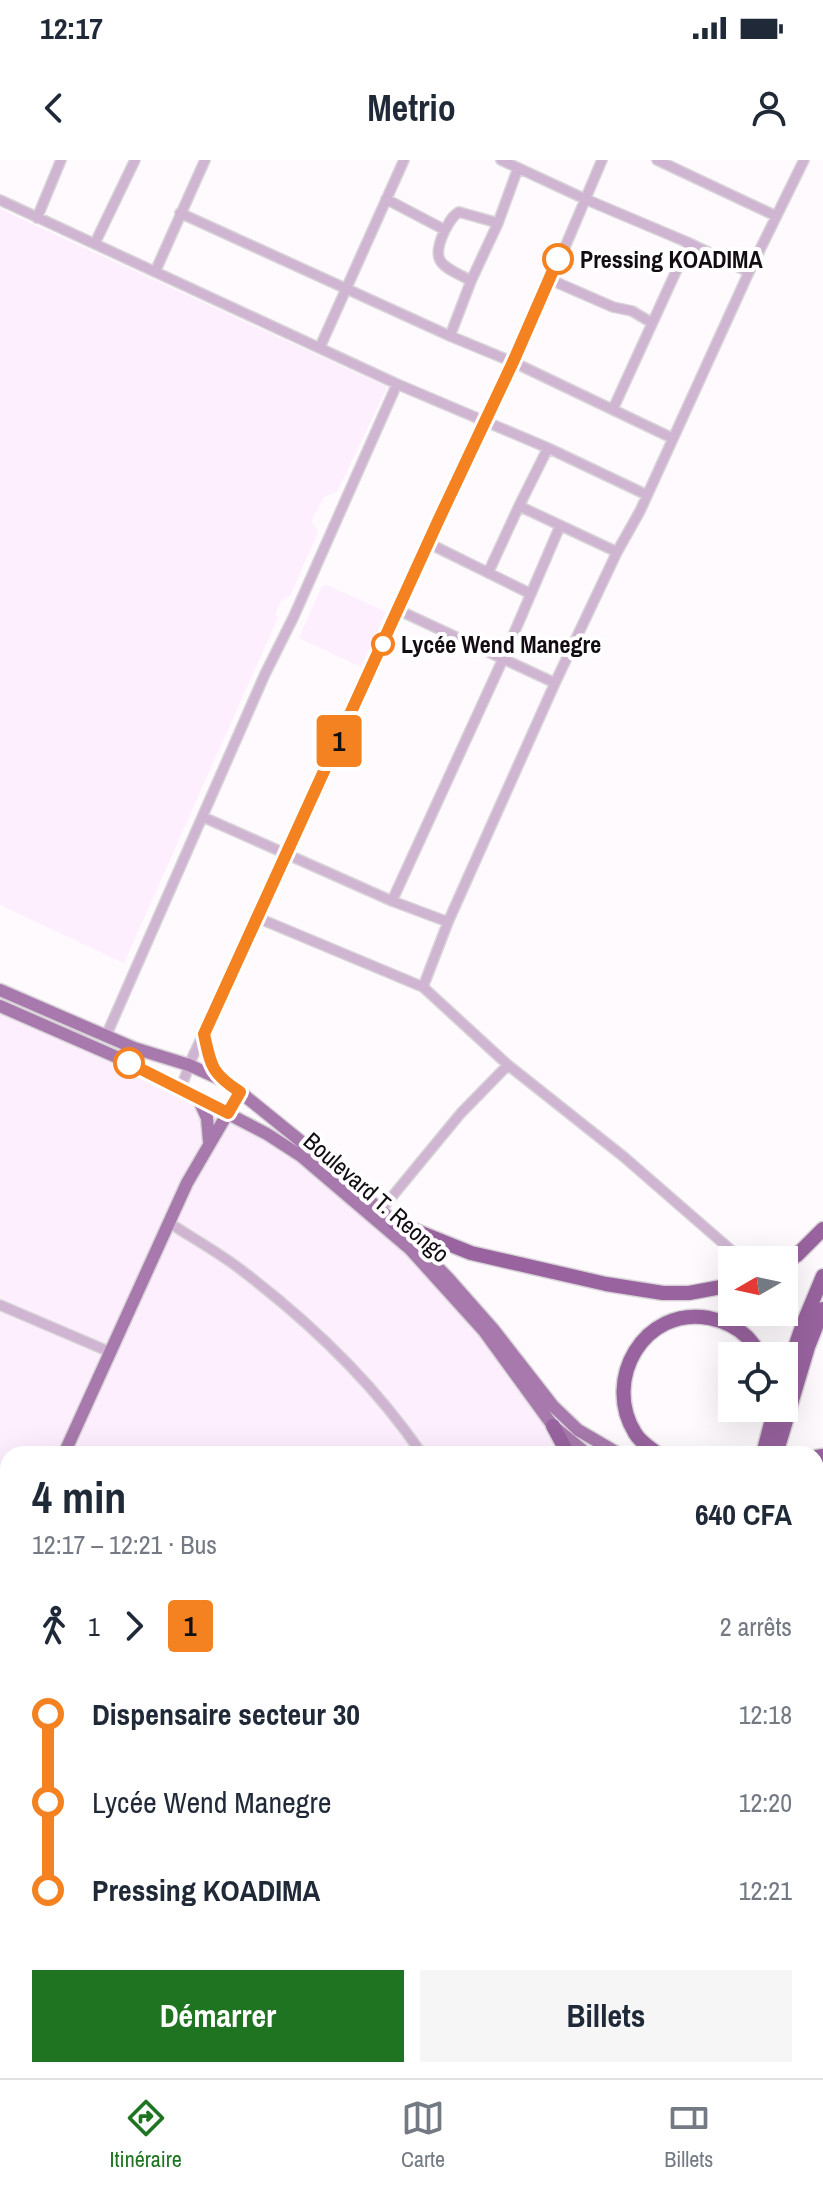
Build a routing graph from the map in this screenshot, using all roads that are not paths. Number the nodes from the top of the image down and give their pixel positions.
1 (61, 160) edge
2 (135, 160) edge
3 (205, 160) edge
4 (404, 160) edge
5 (501, 160) edge
6 (602, 160) edge
7 (657, 160) edge
8 (804, 160) edge
9 (518, 168) junction
10 (386, 199) junction
11 (585, 199) junction
12 (0, 200) edge
13 (180, 213) junction
14 (776, 216) junction
15 (37, 218) junction
16 (498, 223) junction
17 (445, 230) junction
18 (95, 243) junction
19 (689, 243) junction
20 (155, 272) junction
21 (749, 272) junction
22 (551, 280) junction
23 (471, 281) junction
24 (345, 289) junction
25 (652, 323) junction
26 (450, 336) junction
27 (320, 347) junction
28 (513, 362) junction
29 (397, 384) junction
30 (613, 409) junction
31 (485, 421) junction
32 (672, 438) junction
33 (548, 448) junction
34 (647, 495) junction
35 (519, 506) junction
36 (560, 526) junction
37 (428, 543) junction
38 (617, 552) junction
39 (488, 573) junction
40 (531, 594) junction
41 (398, 610) junction
42 (503, 659) junction
43 (555, 683) junction
44 (203, 817) junction
45 (286, 855) junction
46 (392, 901) junction
47 (258, 918) junction
48 (448, 922) junction
49 (423, 987) junction
50 (0, 990) edge
51 (0, 1006) edge
52 (204, 1034) junction
53 (106, 1036) junction
54 (189, 1065) junction
55 (508, 1065) junction
56 (222, 1080) junction
57 (180, 1090) junction
58 (240, 1092) junction
59 (198, 1098) junction
60 (228, 1113) junction
61 (209, 1142) junction
62 (381, 1210) junction
63 (168, 1222) junction
64 (394, 1222) junction
65 (823, 1229) edge
66 (726, 1246) edge
67 (798, 1254) edge
68 (823, 1276) edge
69 (718, 1288) edge
70 (0, 1305) edge
71 (823, 1309) edge
72 (823, 1318) edge
73 (751, 1342) edge
74 (797, 1342) edge
75 (808, 1347) junction
76 (110, 1352) junction
77 (773, 1422) edge
78 (553, 1426) joint
79 (68, 1446) edge
80 (417, 1446) edge
81 (572, 1446) edge
82 (605, 1446) edge
83 (649, 1446) edge
84 (771, 1446) edge
85 (772, 1446) edge

1 - 15 street
2 - 18 street
3 - 13 street
4 - 10 street
5 - 9 street
6 - 11 street
7 - 14 street
8 - 14 street
9 - 11 street
9 - 16 street
10 - 17 street
10 - 24 street
11 - 19 street
11 - 22 street
12 - 15 street
13 - 20 street
13 - 24 street
14 - 21 street
15 - 18 street
16 - 17 street
16 - 23 street
17 - 23 street
18 - 20 street
19 - 21 street
19 - 25 street
20 - 27 street
21 - 32 street
22 - 25 street
22 - 28 street
23 - 26 street
24 - 26 street
24 - 27 street
25 - 30 street
26 - 28 street
27 - 29 street
28 - 30 street
28 - 31 street
29 - 31 street
29 - 44 street
30 - 32 street
31 - 33 street
31 - 37 street
32 - 34 street
33 - 34 street
33 - 35 street
34 - 38 street
35 - 36 street
35 - 39 street
36 - 38 street
36 - 40 street
37 - 39 street
37 - 41 street
38 - 43 street
39 - 40 street
40 - 42 street
41 - 42 street
41 - 45 street
42 - 43 street
42 - 46 street
43 - 48 street
44 - 45 street
44 - 53 street
45 - 46 street
45 - 47 street
46 - 48 street
47 - 49 street
47 - 52 street
48 - 49 street
49 - 55 street
50 - 53 main road, Boulevard T. Reongo
51 - 57 main road, Boulevard T. Reongo
52 - 54 street
52 - 56 main road
53 - 54 main road, Boulevard T. Reongo
54 - 56 main road, Boulevard T. Reongo
54 - 57 street
55 - 62 street
55 - 66 street
56 - 58 main road, Boulevard T. Reongo
57 - 59 main road, Boulevard T. Reongo
58 - 60 main road
58 - 62 main road, Boulevard T. Reongo
59 - 60 main road, Boulevard T. Reongo
59 - 61 main road
60 - 61 main road
60 - 78 main road, Boulevard T. Reongo
61 - 63 main road
62 - 64 main road, Boulevard T. Reongo
63 - 76 main road
63 - 80 street
64 - 69 highway
64 - 82 main road, Boulevard T. Reongo
65 - 67 highway
68 - 74 highway
70 - 76 street
71 - 75 highway
72 - 75 highway
73 - 83 highway
75 - 85 highway
76 - 79 main road
77 - 84 highway
78 - 81 highway

